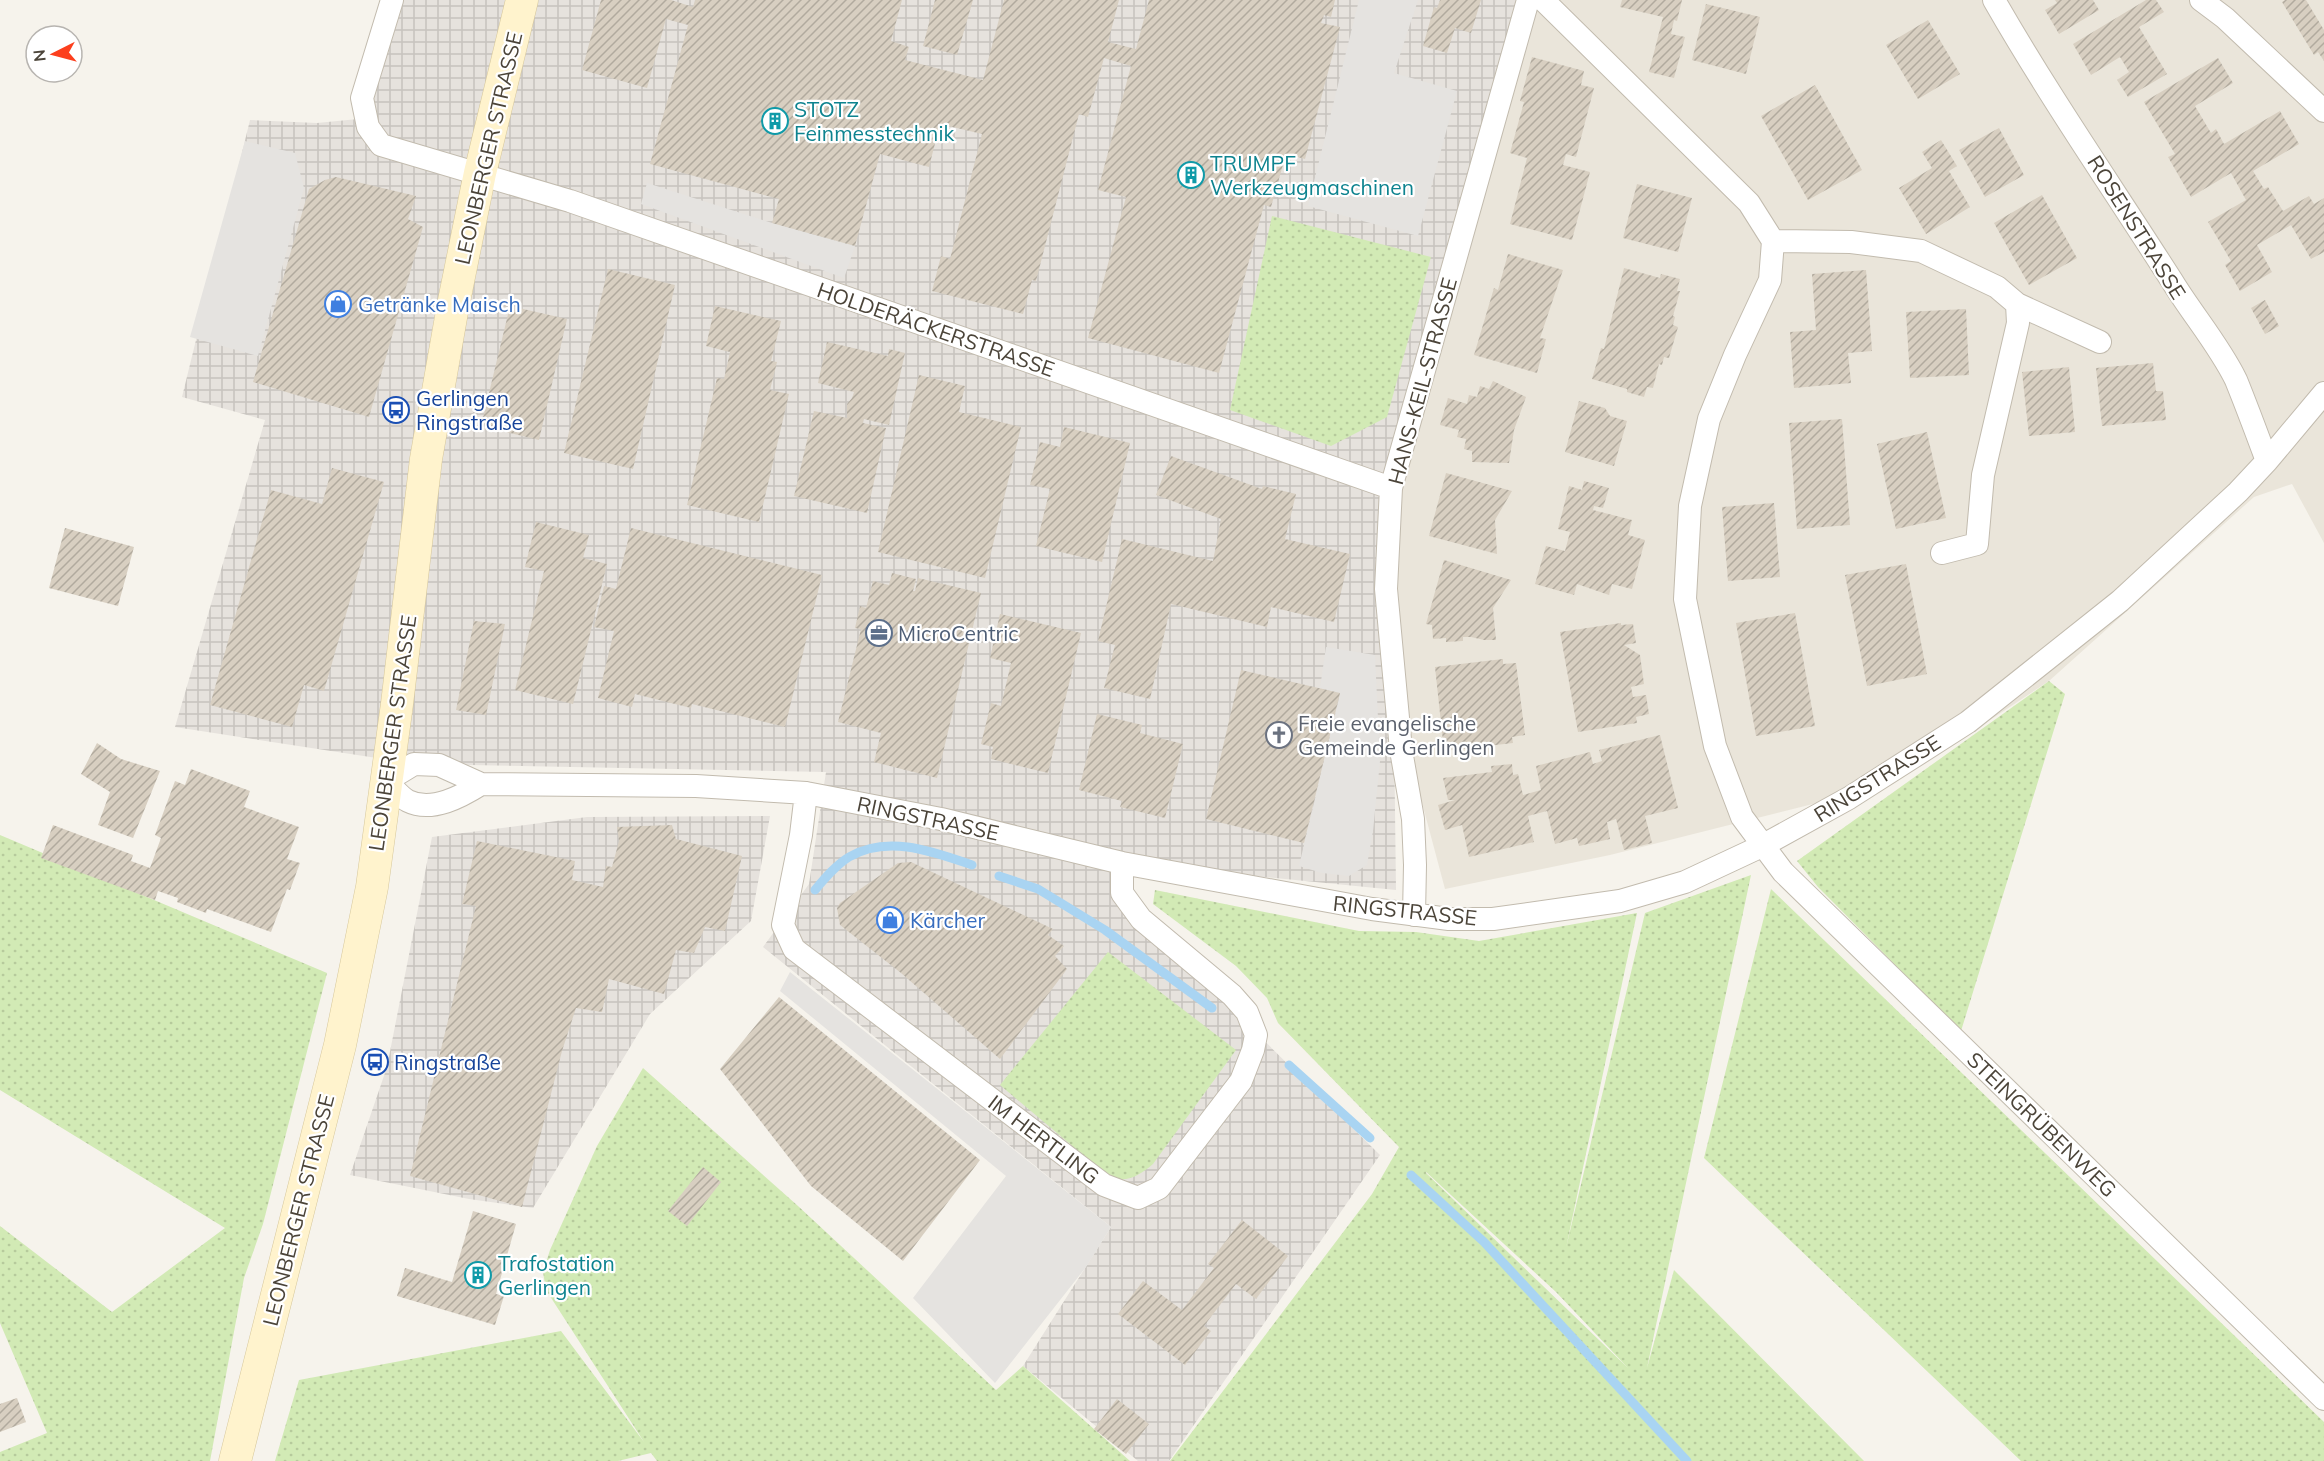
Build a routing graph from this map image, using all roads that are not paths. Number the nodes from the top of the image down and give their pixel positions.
1 (392, 0) edge
2 (522, 0) edge
3 (1528, 0) edge
4 (1543, 0) edge
5 (1994, 0) edge
6 (2201, 0) edge
7 (2324, 111) edge
8 (480, 173) junction
9 (1773, 241) junction
10 (2017, 304) junction
11 (2100, 342) dead end
12 (2324, 393) edge
13 (2267, 461) junction
14 (1391, 488) junction
15 (1942, 553) dead end
16 (386, 781) junction
17 (481, 784) junction
18 (807, 793) junction
19 (1762, 846) junction
20 (1122, 863) junction
21 (1414, 915) junction
22 (2324, 1399) edge
23 (235, 1461) edge

1 - 8 street, HOLDERÄCKERSTRASSE
2 - 8 main road, LEONBERGER STRASSE
3 - 14 street, HANS-KEIL-STRASSE
4 - 9 street
5 - 13 street, ROSENSTRASSE
6 - 7 street
8 - 14 street, HOLDERÄCKERSTRASSE
8 - 16 main road, LEONBERGER STRASSE
9 - 10 street
9 - 19 street, STEINGRÜBENWEG
10 - 11 street
10 - 15 street
12 - 13 street, RINGSTRASSE
13 - 19 street, RINGSTRASSE
14 - 21 street, HANS-KEIL-STRASSE
16 - 17 street, RINGSTRASSE
16 - 17 street
16 - 23 main road, LEONBERGER STRASSE
17 - 18 street, RINGSTRASSE
18 - 20 street, RINGSTRASSE
18 - 20 street, IM HERTLING
19 - 21 street, RINGSTRASSE
19 - 22 street, STEINGRÜBENWEG
20 - 21 street, RINGSTRASSE

